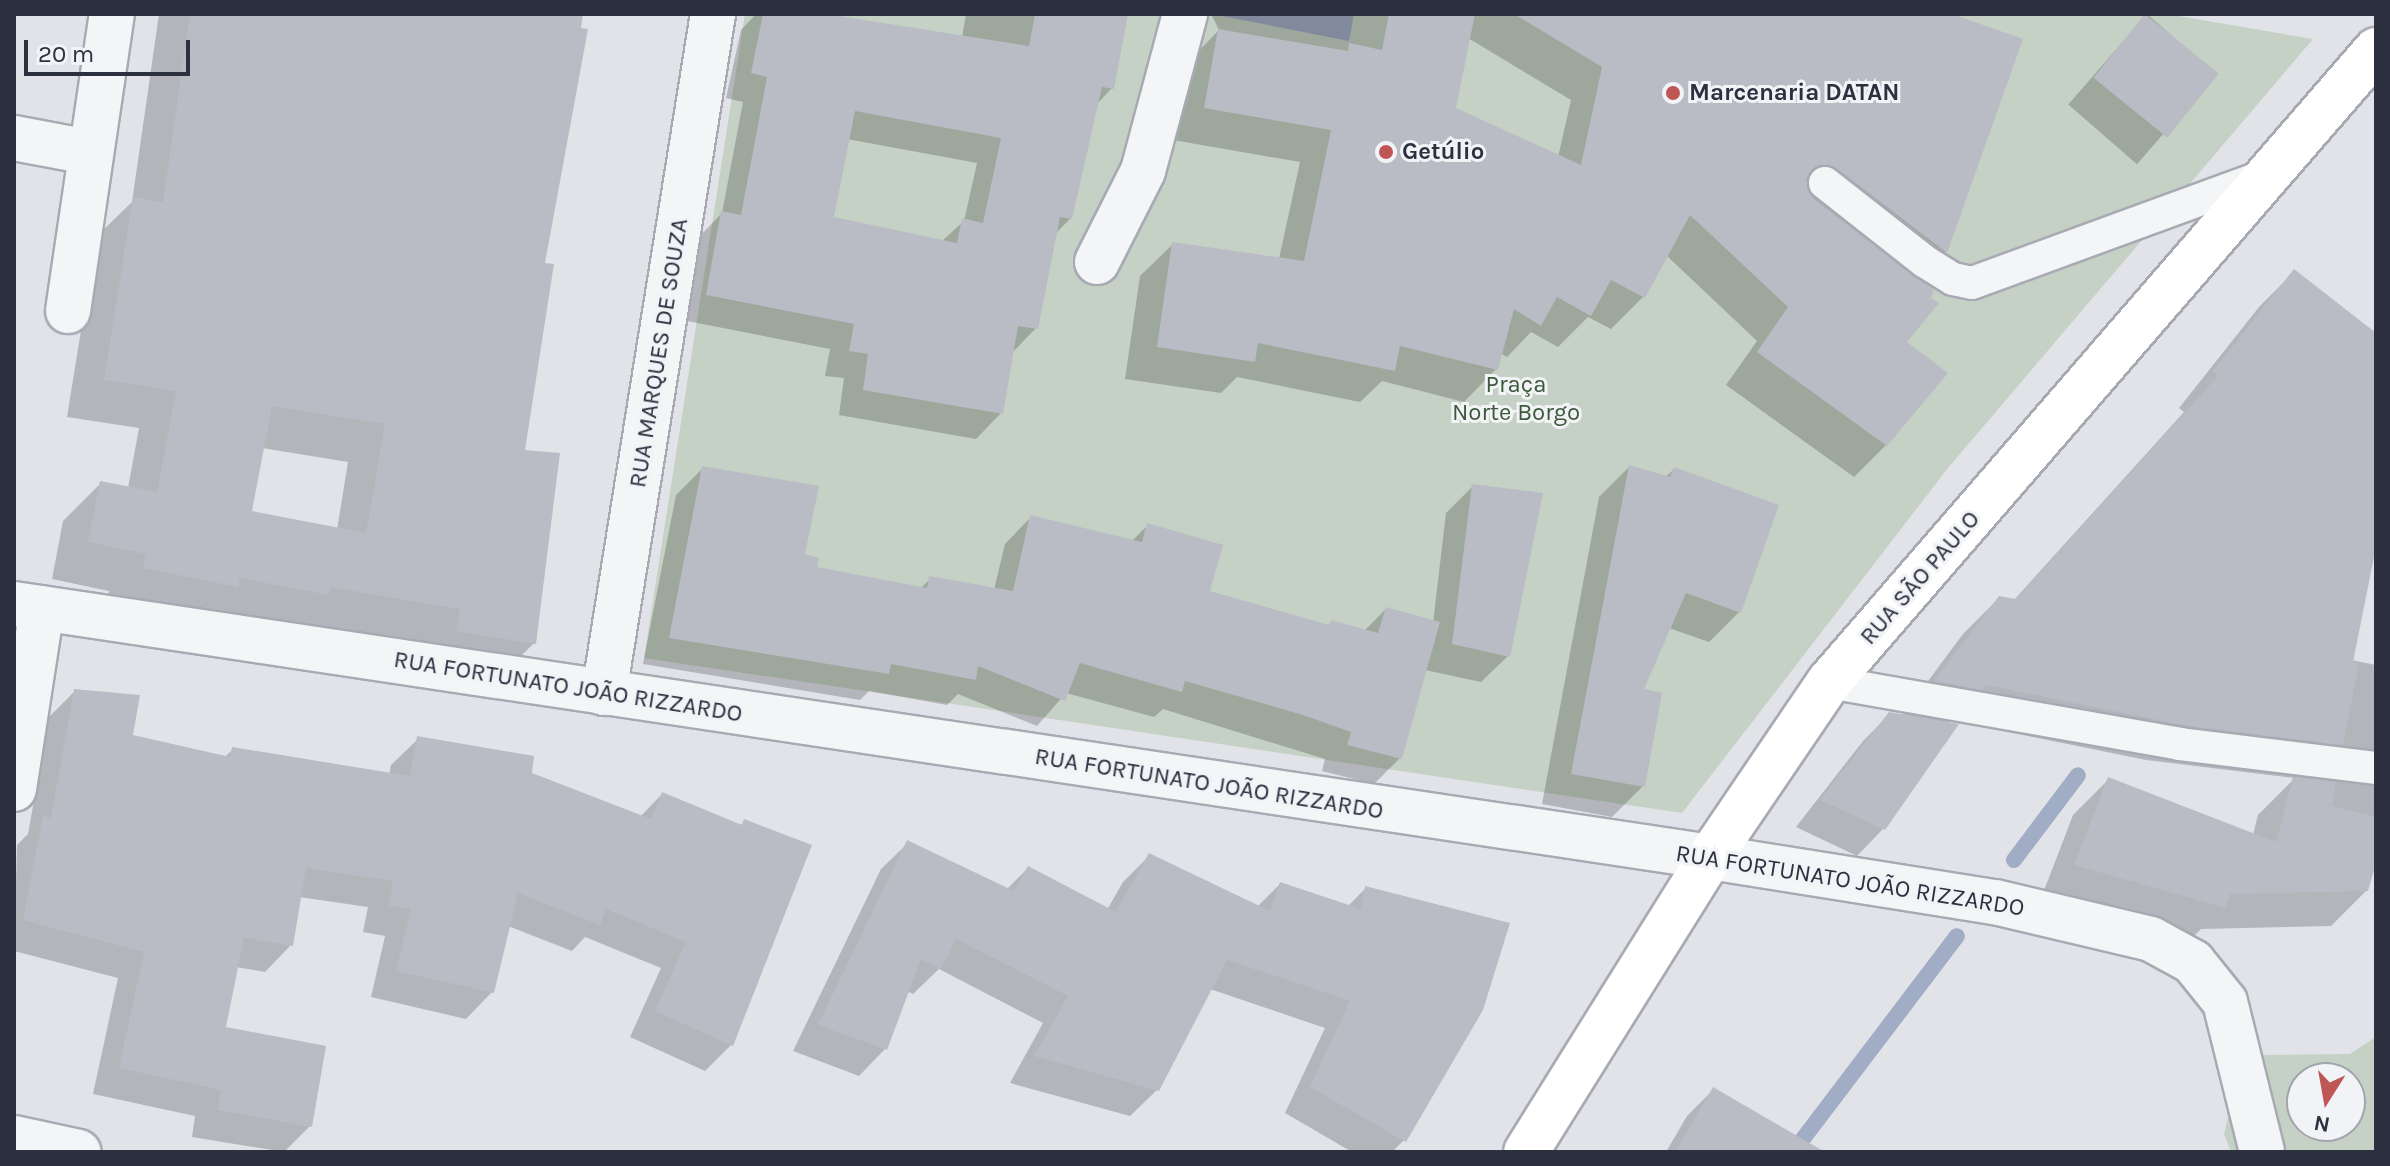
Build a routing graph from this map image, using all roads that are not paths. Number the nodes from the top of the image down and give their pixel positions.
1 (112, 14) edge
2 (713, 14) edge
3 (1185, 14) edge
4 (2376, 50) edge
5 (14, 138) edge
6 (89, 152) junction
7 (2268, 175) junction
8 (1825, 183) dead end
9 (1097, 262) dead end
10 (68, 311) dead end
11 (28, 606) edge
12 (1829, 682) junction
13 (604, 693) junction
14 (2376, 768) edge
15 (14, 789) edge
16 (1710, 857) junction
17 (14, 1138) edge
18 (79, 1152) edge
19 (1526, 1152) edge
20 (2262, 1152) edge

1 - 6 street
2 - 13 street, RUA MARQUES DE SOUZA
3 - 9 street
4 - 7 main road, RUA SÃO PAULO
5 - 6 street
6 - 10 street
7 - 8 lane
7 - 12 main road, RUA SÃO PAULO
11 - 13 street, RUA FORTUNATO JOÃO RIZZARDO
11 - 15 street
12 - 14 lane
12 - 16 main road, RUA SÃO PAULO
13 - 16 street, RUA FORTUNATO JOÃO RIZZARDO
16 - 19 main road, RUA SÃO PAULO
16 - 20 street, RUA FORTUNATO JOÃO RIZZARDO
17 - 18 street

